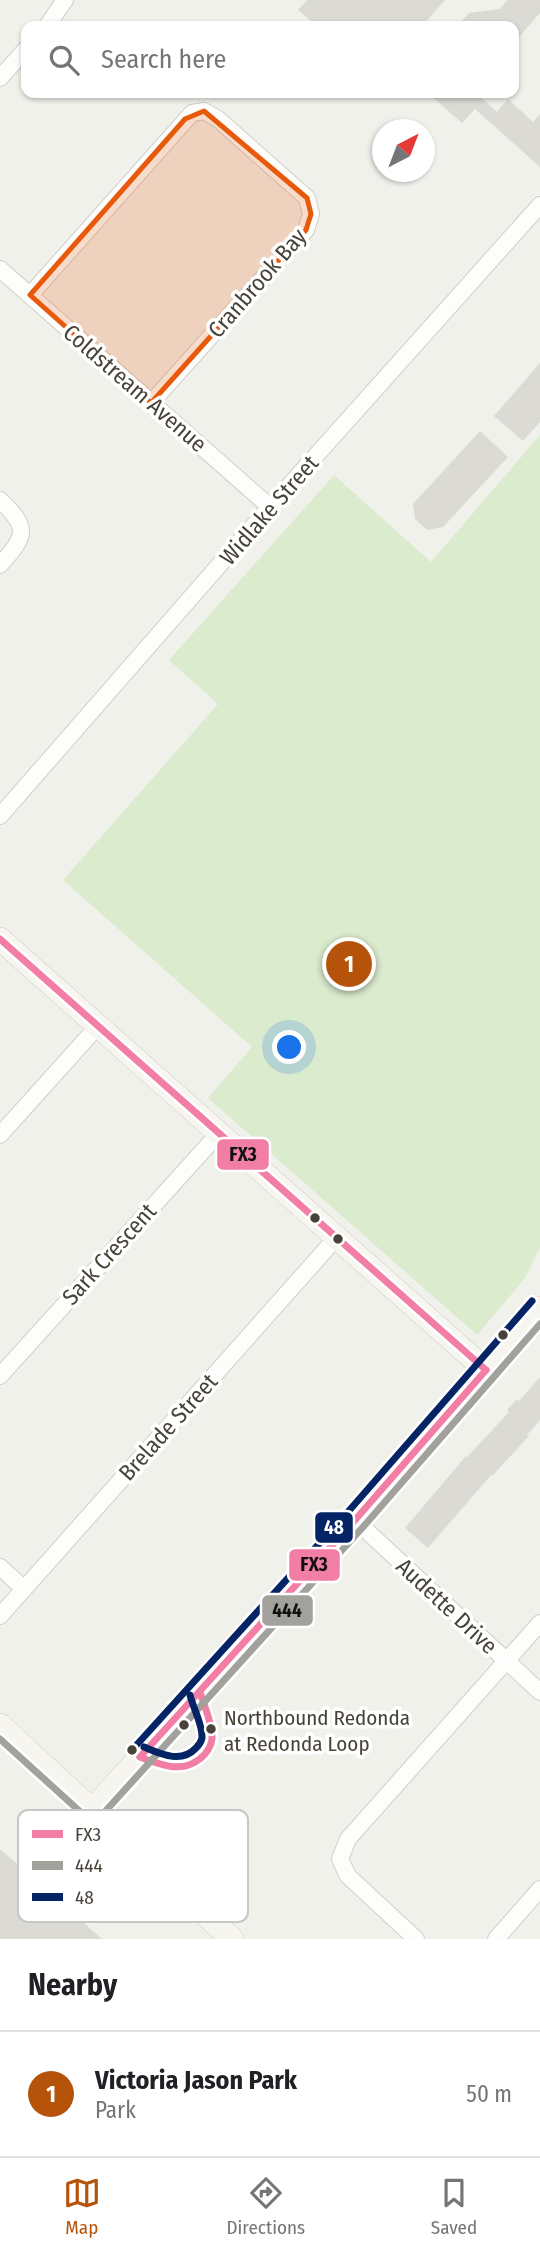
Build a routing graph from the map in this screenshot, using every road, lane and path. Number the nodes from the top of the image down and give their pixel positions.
1 (65, 0) edge
2 (50, 21) edge
3 (21, 55) edge
4 (0, 78) edge
5 (540, 205) edge
6 (0, 269) edge
7 (30, 296) junction
8 (151, 403) junction
9 (0, 500) edge
10 (271, 507) junction
11 (0, 565) edge
12 (0, 816) edge
13 (0, 939) edge
14 (98, 1026) junction
15 (219, 1133) junction
16 (0, 1135) edge
17 (336, 1238) junction
18 (540, 1308) edge
19 (486, 1370) junction
20 (0, 1376) edge
21 (355, 1520) junction
22 (0, 1567) edge
23 (24, 1589) junction
24 (0, 1616) edge
25 (540, 1623) edge
26 (506, 1661) junction
27 (540, 1692) edge
28 (0, 1724) edge
29 (93, 1809) joint
30 (540, 1889) edge
31 (214, 1922) edge
32 (232, 1939) edge
33 (416, 1939) edge
34 (496, 1939) edge

1 - 2 street
3 - 4 street
5 - 10 street, Widlake Street
6 - 7 street, Coldstream Avenue
7 - 8 street, Coldstream Avenue
7 - 8 street, Cranbrook Bay
8 - 10 street, Coldstream Avenue
9 - 11 street
10 - 12 street, Widlake Street
13 - 14 street
14 - 15 street
14 - 16 street
15 - 17 street
15 - 20 street, Sark Crescent
17 - 19 street
17 - 23 street, Brelade Street
18 - 19 street
19 - 21 street
21 - 26 street, Audette Drive
21 - 29 street
22 - 23 street
23 - 24 street, Brelade Street
25 - 26 street
26 - 27 street, Audette Drive
26 - 33 street
28 - 29 street
30 - 34 street
31 - 32 street

